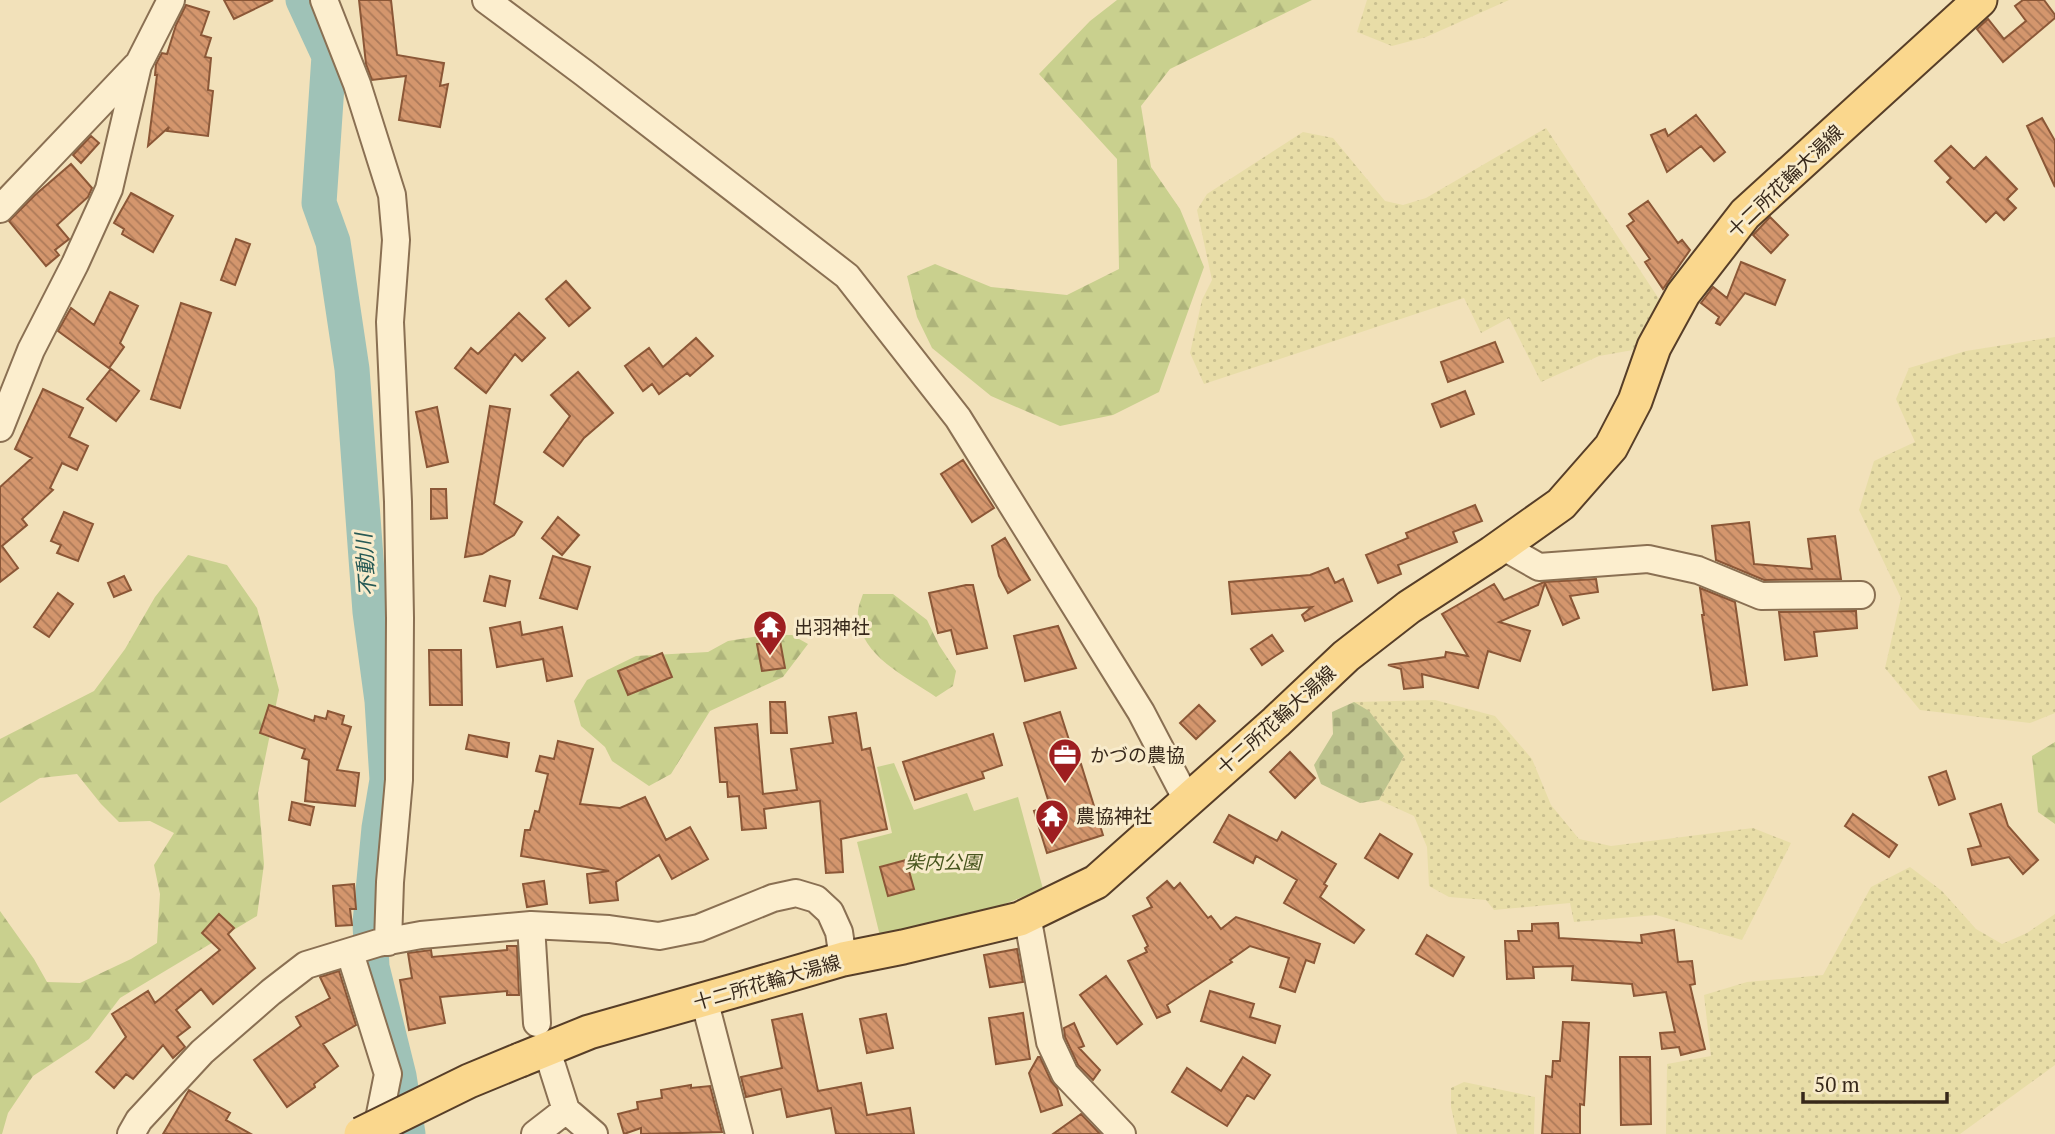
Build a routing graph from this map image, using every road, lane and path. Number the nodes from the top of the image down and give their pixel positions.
1 (171, 0) edge
2 (324, 0) edge
3 (486, 0) edge
4 (1978, 1) edge
5 (138, 65) junction
6 (0, 209) edge
7 (0, 428) edge
8 (1502, 546) junction
9 (1861, 595) dead end
10 (1187, 800) junction
11 (1027, 915) junction
12 (531, 925) junction
13 (369, 947) junction
14 (844, 960) junction
15 (704, 999) junction
16 (537, 1023) dead end
17 (552, 1066) dead end
18 (566, 1110) junction
19 (131, 1134) edge
20 (361, 1134) edge
21 (376, 1134) edge
22 (535, 1134) edge
23 (594, 1134) edge
24 (740, 1134) edge
25 (1122, 1134) edge

1 - 5 street
2 - 13 street
3 - 10 street
4 - 8 main road, 十二所花輪大湯線
5 - 6 street
5 - 7 street
8 - 9 street
8 - 10 main road, 十二所花輪大湯線
10 - 11 main road, 十二所花輪大湯線
11 - 14 main road, 十二所花輪大湯線
11 - 25 street
12 - 13 street
12 - 14 street
12 - 16 street
13 - 19 street
13 - 21 street
14 - 15 main road, 十二所花輪大湯線
15 - 20 main road, 十二所花輪大湯線, bridge
15 - 24 street
17 - 18 street
18 - 22 street
18 - 23 street

